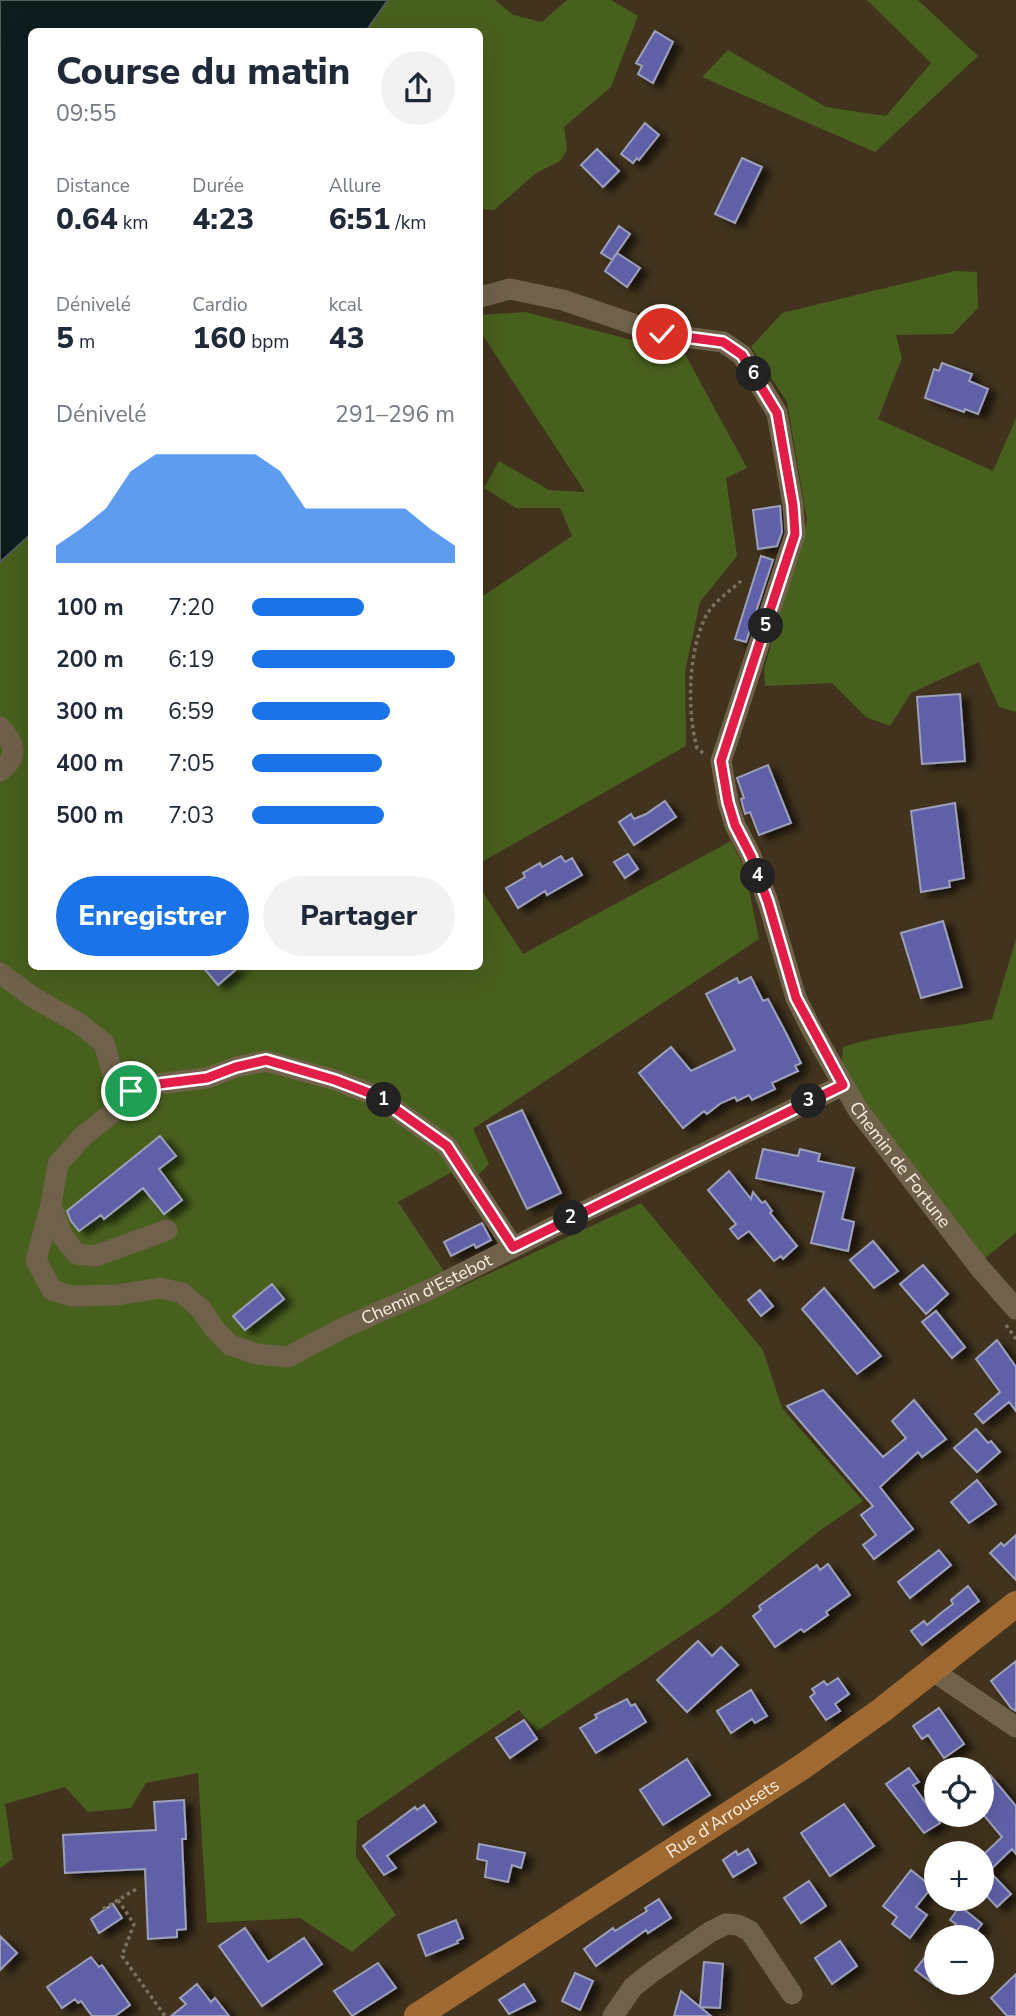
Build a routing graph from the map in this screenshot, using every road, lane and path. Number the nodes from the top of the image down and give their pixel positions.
1 (483, 296) edge
2 (741, 581) dead end
3 (0, 727) edge
4 (721, 761) junction
5 (0, 771) edge
6 (0, 972) edge
7 (843, 1085) junction
8 (117, 1097) junction
9 (51, 1205) junction
10 (167, 1230) dead end
11 (513, 1247) junction
12 (1016, 1309) edge
13 (1016, 1604) edge
14 (933, 1671) junction
15 (1016, 1727) edge
16 (138, 1888) dead end
17 (118, 1900) junction
18 (103, 1909) dead end
19 (792, 1994) dead end
20 (165, 2016) edge
21 (417, 2016) edge
22 (613, 2016) edge

1 - 4 street, Chemin de Fortune
2 - 4 path
3 - 5 street
4 - 7 street, Chemin de Fortune
6 - 8 street
7 - 11 street, Chemin d'Estebot
7 - 12 street, Chemin de Fortune
8 - 9 street
8 - 11 street
9 - 10 street
9 - 11 street, Chemin d'Estebot
13 - 14 main road, Rue d'Arrousets
14 - 15 street
14 - 21 main road, Rue d'Arrousets
16 - 17 path
17 - 18 path
17 - 20 path
19 - 22 street

